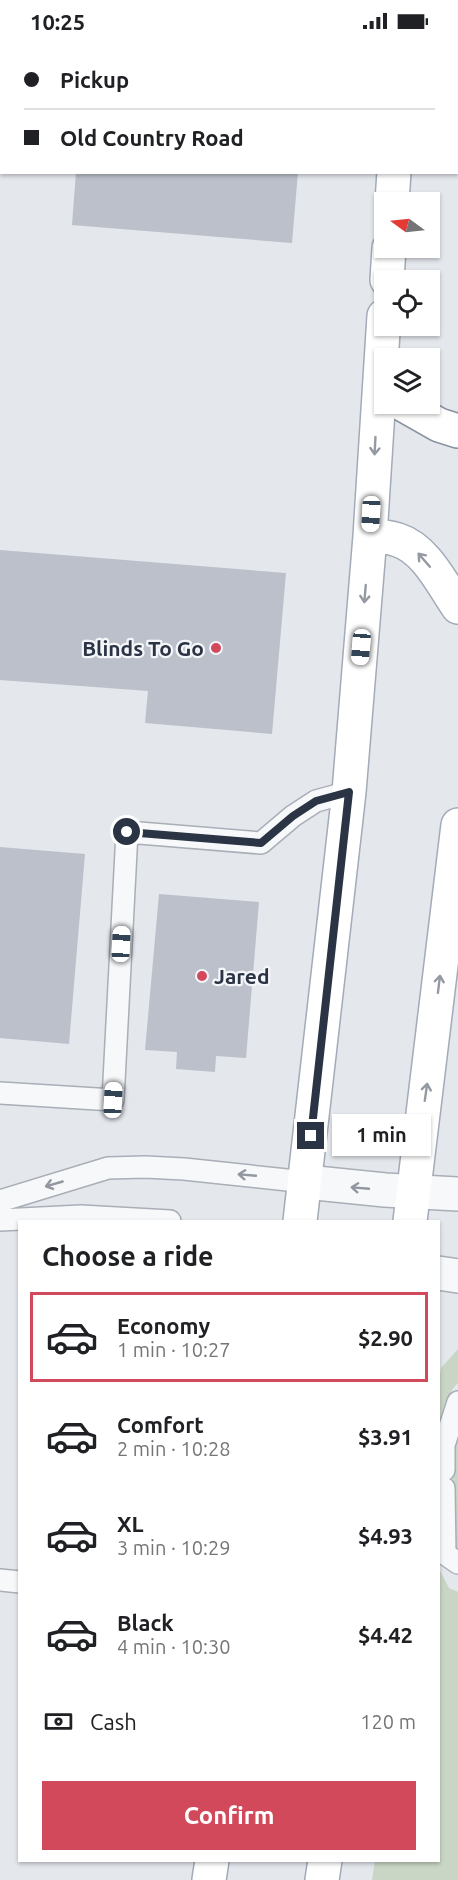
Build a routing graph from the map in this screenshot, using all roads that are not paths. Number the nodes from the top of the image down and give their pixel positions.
1 (394, 174) edge
2 (393, 192) edge
3 (385, 414) edge
4 (421, 414) edge
5 (458, 431) edge
6 (370, 536) junction
7 (458, 607) edge
8 (349, 792) junction
9 (458, 825) edge
10 (0, 1093) edge
11 (306, 1182) junction
12 (458, 1194) edge
13 (0, 1201) edge
14 (412, 1207) edge
15 (0, 1220) edge
16 (152, 1220) edge
17 (300, 1220) edge
18 (440, 1273) edge
19 (458, 1276) edge
20 (458, 1402) edge
21 (458, 1563) edge
22 (0, 1580) edge
23 (18, 1582) edge
24 (212, 1862) edge
25 (325, 1862) edge
26 (209, 1880) edge
27 (322, 1880) edge

1 - 2 main road
3 -> 6 main road
4 - 5 main road
7 -> 6 main road
6 -> 8 main road
8 - 10 lane
8 - 11 main road
14 -> 9 main road
11 -> 13 lane
14 -> 11 street
11 - 17 main road
12 - 14 street
15 - 16 lane
18 - 19 street
20 - 21 lane
22 - 23 lane
24 - 26 main road
25 - 27 main road

